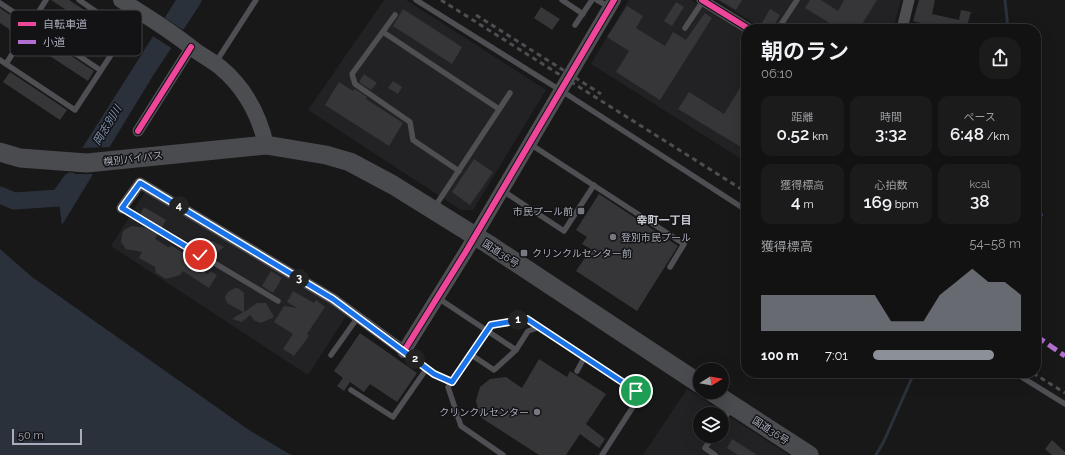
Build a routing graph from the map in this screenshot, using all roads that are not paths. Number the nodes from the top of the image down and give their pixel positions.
1 (46, 0) edge
2 (79, 0) edge
3 (121, 0) edge
4 (256, 0) edge
5 (416, 0) edge
6 (562, 0) edge
7 (592, 0) edge
8 (597, 0) edge
9 (702, 0) edge
10 (797, 0) edge
11 (909, 0) edge
12 (609, 2) edge
13 (0, 3) edge
14 (715, 3) edge
15 (10, 10) edge
16 (40, 10) edge
17 (94, 10) edge
18 (137, 10) edge
19 (142, 13) edge
20 (395, 14) dead end
21 (583, 14) junction
22 (742, 24) edge
23 (781, 24) edge
24 (903, 24) edge
25 (575, 25) dead end
26 (685, 28) dead end
27 (383, 32) junction
28 (188, 44) junction
29 (11, 56) edge
30 (79, 56) edge
31 (110, 56) edge
32 (0, 60) edge
33 (6, 64) junction
34 (215, 64) junction
35 (100, 70) junction
36 (562, 91) junction
37 (510, 93) dead end
38 (499, 109) junction
39 (138, 131) dead end
40 (530, 143) junction
41 (266, 145) junction
42 (0, 152) edge
43 (459, 171) junction
44 (594, 185) junction
45 (502, 190) junction
46 (741, 207) edge
47 (122, 208) joint
48 (433, 210) junction
49 (475, 236) junction
50 (670, 267) dead end
51 (437, 298) junction
52 (278, 301) dead end
53 (358, 317) junction
54 (540, 327) junction
55 (486, 331) junction
56 (516, 350) junction
57 (404, 351) junction
58 (470, 354) junction
59 (331, 355) dead end
60 (584, 358) junction
61 (427, 368) junction
62 (577, 371) dead end
63 (1023, 378) edge
64 (693, 379) edge
65 (452, 382) junction
66 (351, 390) dead end
67 (722, 399) edge
68 (1065, 404) edge
69 (733, 406) junction
70 (729, 412) edge
71 (708, 443) edge
72 (503, 455) edge
73 (602, 455) edge
74 (715, 455) edge
75 (809, 455) edge

1 - 16 lane
2 - 17 lane
3 - 18 main road
4 - 34 lane
5 - 36 lane
6 - 21 lane
7 - 21 lane
8 - 12 lane
9 - 14 street
9 - 26 lane
10 - 23 lane
11 - 24 street
12 - 36 street
13 - 15 lane
14 - 22 street
19 - 28 main road
20 - 27 lane
21 - 25 lane
27 - 38 lane
27 - 43 lane
28 - 34 main road
28 - 39 street
29 - 33 lane
30 - 35 lane
31 - 35 lane
32 - 33 lane
33 - 35 lane
34 - 41 main road
36 - 40 street
36 - 46 lane
37 - 38 lane
38 - 43 lane
40 - 44 lane
40 - 45 street
41 - 42 highway, 幌別バイパス
41 - 48 highway, 国道36号
43 - 48 lane
44 - 45 lane
44 - 50 lane
45 - 49 street
47 - 52 lane
47 - 53 street
48 - 49 highway, 国道36号
49 - 51 street
49 - 64 highway, 国道36号
51 - 55 lane
51 - 57 street
53 - 57 street
53 - 59 lane
54 - 55 lane
54 - 56 lane
54 - 60 lane
55 - 56 lane
55 - 58 lane
56 - 58 lane
57 - 61 lane
58 - 65 lane
60 - 62 lane
60 - 73 lane
61 - 65 lane
61 - 66 lane
63 - 68 lane
65 - 72 lane
67 - 69 highway, 国道36号
69 - 70 lane
69 - 75 highway, 国道36号
71 - 74 lane

